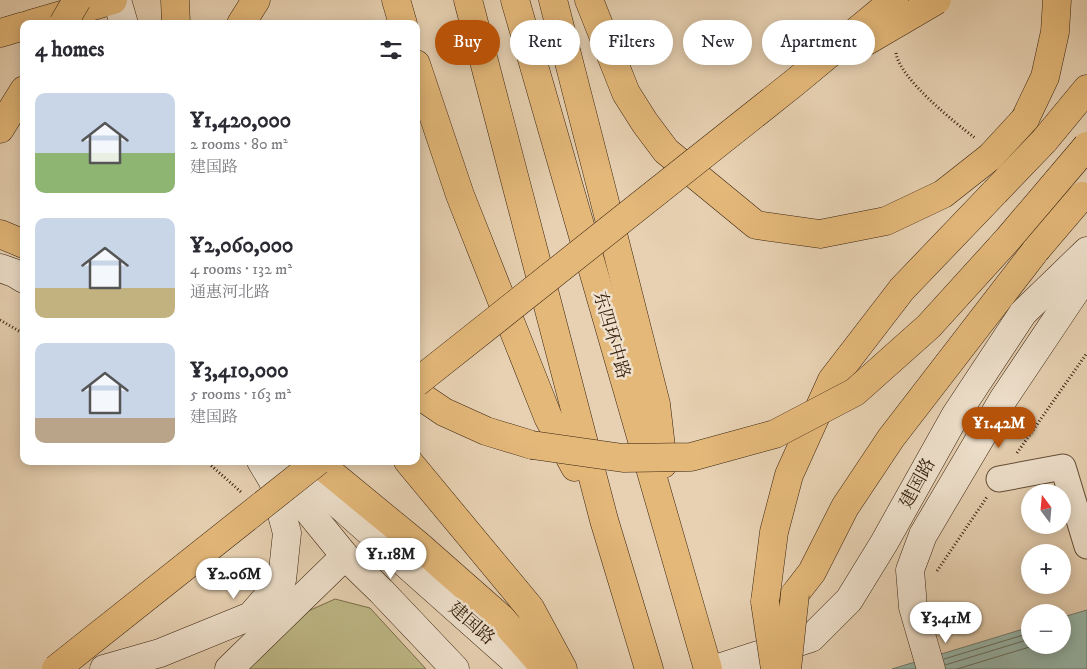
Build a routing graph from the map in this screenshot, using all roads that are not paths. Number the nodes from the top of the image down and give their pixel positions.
1 (77, 0) edge
2 (115, 0) edge
3 (175, 0) edge
4 (258, 0) edge
5 (396, 0) edge
6 (468, 0) edge
7 (515, 0) edge
8 (552, 0) edge
9 (589, 0) edge
10 (894, 0) edge
11 (937, 0) edge
12 (1057, 0) edge
13 (45, 20) edge
14 (65, 20) edge
15 (122, 20) edge
16 (176, 20) edge
17 (244, 20) edge
18 (260, 20) edge
19 (402, 20) edge
20 (20, 27) edge
21 (0, 33) edge
22 (420, 76) edge
23 (794, 84) junction
24 (1087, 89) edge
25 (20, 96) edge
26 (0, 129) edge
27 (1087, 146) edge
28 (1084, 193) edge
29 (0, 234) edge
30 (20, 242) edge
31 (1087, 251) edge
32 (0, 268) edge
33 (1087, 274) edge
34 (20, 277) edge
35 (420, 380) edge
36 (420, 396) edge
37 (263, 465) edge
38 (270, 465) edge
39 (287, 465) edge
40 (312, 465) edge
41 (322, 465) edge
42 (411, 465) edge
43 (999, 479) dead end
44 (604, 520) junction
45 (1087, 546) edge
46 (673, 547) junction
47 (345, 556) junction
48 (56, 669) edge
49 (104, 669) edge
50 (229, 669) edge
51 (455, 669) edge
52 (524, 669) edge
53 (546, 669) edge
54 (564, 669) edge
55 (649, 669) edge
56 (708, 669) edge
57 (715, 669) edge
58 (775, 669) edge
59 (787, 669) edge
60 (931, 669) edge

1 - 14 highway, bridge
2 - 13 highway
2 - 15 street
3 - 16 highway
4 - 17 highway
4 - 18 highway
5 - 19 highway
6 - 44 highway
7 - 46 highway, 东四环中路
8 - 46 highway
9 - 12 highway, bridge
10 - 23 highway, bridge
11 - 23 highway, bridge
20 - 21 highway
22 - 44 highway
23 - 35 highway, bridge
24 - 58 highway, bridge
25 - 26 highway
27 - 36 highway, bridge
28 - 59 highway, bridge
29 - 30 highway
31 - 57 street, 建国路
32 - 34 street
33 - 60 street
37 - 49 street
38 - 47 street
39 - 52 street, 建国路
40 - 48 highway, bridge
41 - 53 highway
42 - 54 highway
43 - 45 street
44 - 55 highway
46 - 56 highway, 东四环中路
47 - 50 street
47 - 51 street

